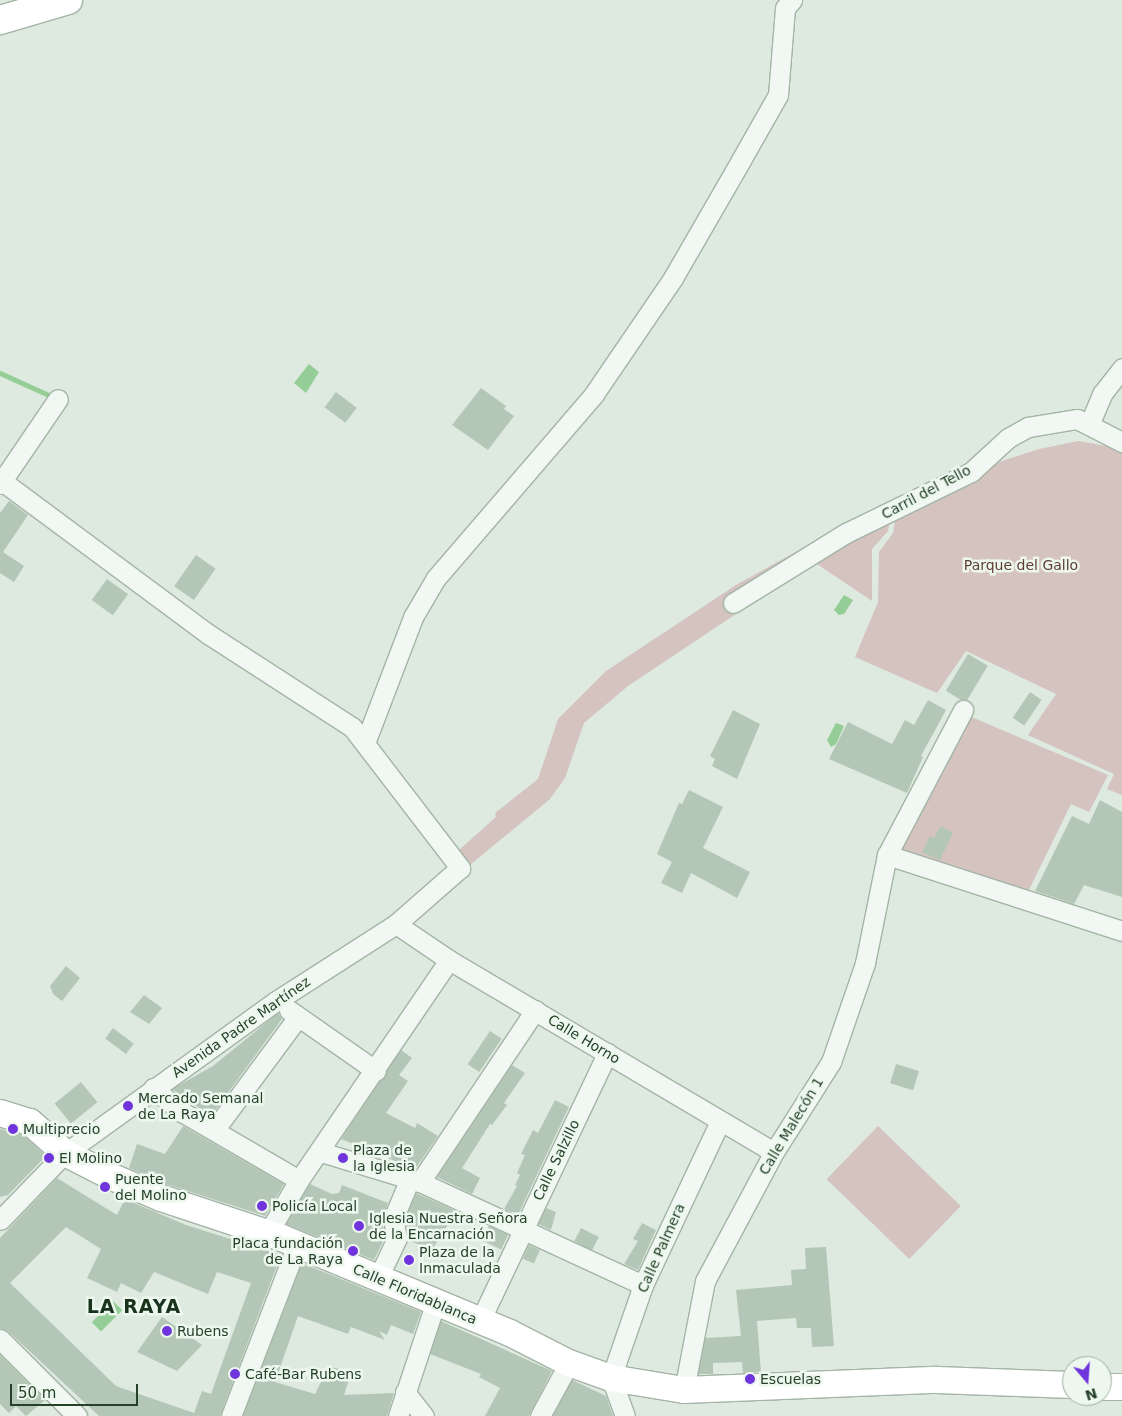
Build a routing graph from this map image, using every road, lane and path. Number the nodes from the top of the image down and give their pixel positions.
1 (68, 0) edge
2 (792, 0) edge
3 (0, 20) edge
4 (1122, 368) edge
5 (58, 399) dead end
6 (1089, 425) junction
7 (1122, 442) edge
8 (1, 482) edge
9 (733, 603) dead end
10 (963, 710) dead end
11 (365, 743) junction
12 (886, 855) junction
13 (396, 924) junction
14 (1122, 931) edge
15 (449, 960) junction
16 (276, 1001) junction
17 (535, 1010) junction
18 (298, 1017) junction
19 (608, 1053) junction
20 (376, 1071) junction
21 (153, 1088) junction
22 (0, 1113) edge
23 (720, 1121) junction
24 (215, 1129) junction
25 (321, 1152) junction
26 (774, 1152) junction
27 (65, 1153) junction
28 (299, 1180) junction
29 (414, 1182) junction
30 (0, 1220) edge
31 (523, 1229) junction
32 (268, 1233) junction
33 (296, 1245) junction
34 (378, 1278) junction
35 (643, 1285) junction
36 (436, 1302) junction
37 (480, 1321) junction
38 (0, 1339) edge
39 (569, 1363) junction
40 (611, 1378) junction
41 (1062, 1385) edge
42 (684, 1390) junction
43 (405, 1392) junction
44 (75, 1416) edge
45 (231, 1416) edge
46 (398, 1416) edge
47 (424, 1416) edge
48 (540, 1416) edge
49 (625, 1416) edge

1 - 3 main road
2 - 11 street
4 - 6 street
5 - 8 street
6 - 7 street, Carril del Tello
6 - 9 street, Carril del Tello
8 - 11 street
10 - 12 street, Calle Malecón 1
11 - 13 street, Avenida Padre Martínez
12 - 14 street
12 - 26 street, Calle Malecón 1
13 - 15 street, Calle Horno
13 - 16 street, Avenida Padre Martínez
15 - 17 street, Calle Horno
15 - 20 street
16 - 18 street
16 - 21 street, Avenida Padre Martínez
17 - 19 street, Calle Horno
17 - 29 street
18 - 20 street
18 - 24 street
19 - 23 street, Calle Horno
19 - 31 street, Calle Salzillo
20 - 25 street
21 - 24 street
21 - 27 street, Avenida Padre Martínez
22 - 27 main road, Calle Floridablanca
23 - 26 street, Calle Horno
23 - 35 street, Calle Palmera
24 - 28 street
25 - 28 street
25 - 29 street
26 - 42 street, Calle Malecón 1
27 - 30 street, Avenida Padre Martínez
27 - 32 main road, Calle Floridablanca
28 - 32 street
29 - 31 street
29 - 34 street
31 - 35 street
31 - 37 street, Calle Salzillo
32 - 33 main road, Calle Floridablanca
33 - 34 main road, Calle Floridablanca
33 - 45 street
34 - 36 main road, Calle Floridablanca
35 - 40 street, Calle Palmera
36 - 37 main road, Calle Floridablanca
36 - 43 street
37 - 39 main road, Calle Floridablanca
38 - 44 street
39 - 40 main road, Calle Floridablanca
39 - 48 street
40 - 42 main road, Calle Floridablanca
40 - 49 street
41 - 42 main road, Calle Floridablanca
43 - 46 street
43 - 47 street

